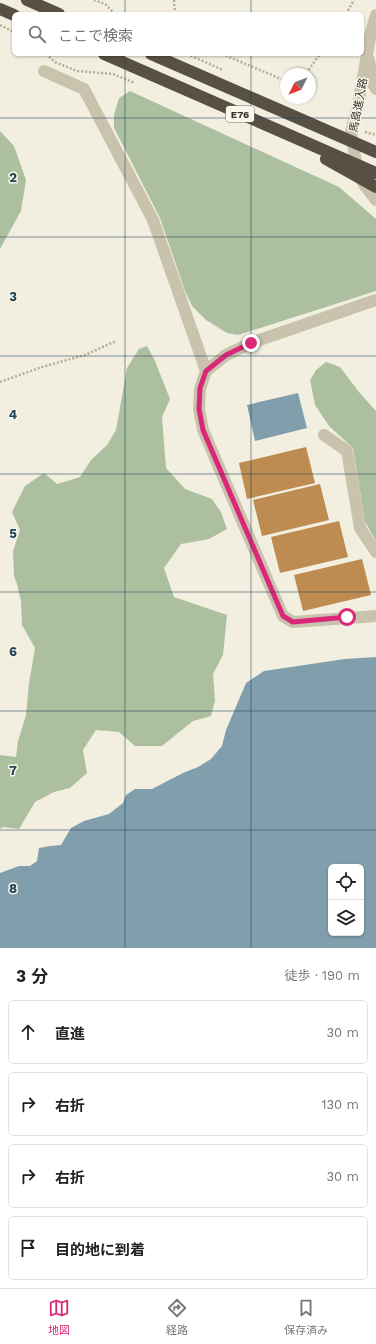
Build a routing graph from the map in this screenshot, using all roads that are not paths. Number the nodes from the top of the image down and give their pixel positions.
1 (27, 0) edge
2 (0, 9) edge
3 (54, 12) edge
4 (12, 14) edge
5 (376, 15) edge
6 (368, 53) junction
7 (109, 56) edge
8 (156, 56) edge
9 (44, 71) dead end
10 (375, 87) edge
11 (268, 126) junction
12 (373, 150) edge
13 (376, 173) edge
14 (376, 187) edge
15 (376, 200) edge
16 (376, 300) edge
17 (206, 371) junction
18 (324, 435) dead end
19 (376, 552) edge
20 (376, 616) edge

1 - 3 highway
2 - 4 highway
5 - 6 street, 馬島進入路
6 - 10 street, 馬島進入路
6 - 15 street, 馬島進入路
7 - 11 highway, E76, bridge
8 - 12 highway, E76, bridge
9 - 17 street
11 - 13 highway, E76, bridge
11 - 14 highway, bridge
16 - 17 street
17 - 20 street
18 - 19 street

